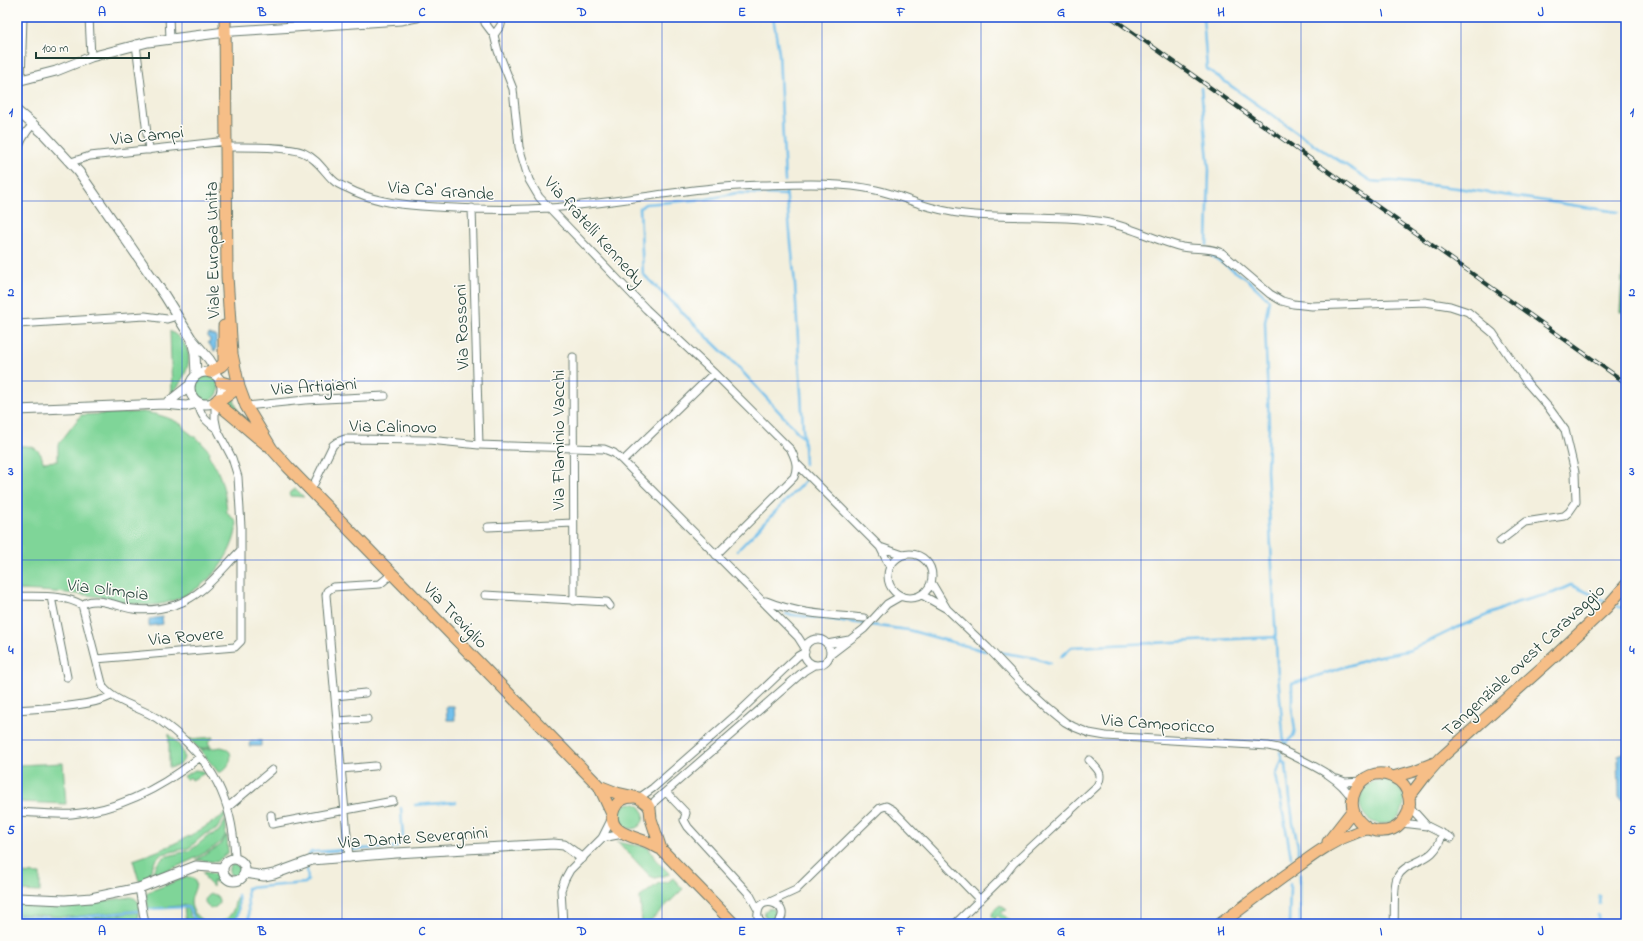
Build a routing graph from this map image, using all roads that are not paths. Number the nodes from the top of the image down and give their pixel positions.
1 (23, 17) edge
2 (89, 17) edge
3 (169, 17) edge
4 (225, 17) edge
5 (417, 17) edge
6 (484, 17) edge
7 (502, 17) edge
8 (225, 32) junction
9 (494, 35) junction
10 (170, 38) junction
11 (136, 44) junction
12 (91, 57) junction
13 (19, 81) edge
14 (17, 111) edge
15 (33, 124) junction
16 (227, 144) junction
17 (148, 150) junction
18 (17, 154) edge
19 (71, 162) junction
20 (472, 208) junction
21 (549, 208) junction
22 (227, 276) junction
23 (177, 316) junction
24 (17, 324) edge
25 (191, 338) junction
26 (573, 357) dead end
27 (215, 372) junction
28 (714, 373) junction
29 (196, 375) junction
30 (190, 386) junction
31 (239, 387) junction
32 (384, 396) dead end
33 (217, 401) junction
34 (198, 403) junction
35 (166, 404) junction
36 (246, 406) junction
37 (17, 410) edge
38 (217, 429) junction
39 (479, 446) junction
40 (572, 448) junction
41 (272, 449) junction
42 (623, 461) junction
43 (797, 464) junction
44 (288, 467) joint
45 (311, 490) junction
46 (573, 523) junction
47 (488, 526) dead end
48 (1500, 541) dead end
49 (880, 546) junction
50 (241, 550) junction
51 (716, 555) junction
52 (903, 556) junction
53 (890, 567) junction
54 (392, 574) junction
55 (931, 582) junction
56 (1626, 585) edge
57 (892, 589) junction
58 (485, 595) dead end
59 (922, 595) junction
60 (17, 596) edge
61 (901, 596) junction
62 (51, 597) junction
63 (762, 600) junction
64 (574, 601) junction
65 (887, 604) junction
66 (82, 605) junction
67 (610, 606) dead end
68 (947, 609) junction
69 (864, 618) dead end
70 (798, 637) junction
71 (813, 640) junction
72 (851, 640) junction
73 (828, 644) junction
74 (805, 650) junction
75 (830, 655) junction
76 (96, 659) junction
77 (814, 665) junction
78 (67, 677) dead end
79 (365, 692) dead end
80 (111, 696) junction
81 (335, 696) junction
82 (17, 710) edge
83 (734, 716) junction
84 (367, 719) dead end
85 (337, 721) junction
86 (743, 724) junction
87 (200, 757) junction
88 (1441, 758) junction
89 (1089, 760) dead end
90 (375, 766) dead end
91 (342, 769) junction
92 (272, 770) dead end
93 (1393, 777) junction
94 (1335, 779) junction
95 (1362, 781) junction
96 (599, 786) junction
97 (666, 792) junction
98 (636, 797) junction
99 (393, 802) dead end
100 (1409, 802) junction
101 (1352, 804) junction
102 (228, 807) junction
103 (345, 809) junction
104 (17, 812) edge
105 (651, 814) junction
106 (270, 815) dead end
107 (612, 816) junction
108 (1401, 823) junction
109 (1427, 826) junction
110 (1369, 829) junction
111 (1442, 834) junction
112 (625, 835) junction
113 (602, 838) junction
114 (1451, 838) dead end
115 (1325, 846) junction
116 (661, 849) junction
117 (348, 853) junction
118 (582, 858) junction
119 (235, 859) junction
120 (223, 868) junction
121 (246, 873) junction
122 (139, 888) junction
123 (787, 894) junction
124 (750, 895) junction
125 (17, 898) edge
126 (980, 900) junction
127 (768, 903) junction
128 (758, 910) junction
129 (782, 914) junction
130 (145, 924) edge
131 (563, 924) edge
132 (734, 924) edge
133 (763, 924) edge
134 (777, 924) edge
135 (786, 924) edge
136 (955, 924) edge
137 (1220, 924) edge
138 (1394, 924) edge

1 - 13 street
2 - 12 street
3 - 10 street
4 - 8 main road, Viale Europa Unita
5 - 8 street
6 - 9 street, Via fratelli Kennedy
7 - 9 street
8 - 10 street
8 - 16 main road, Viale Europa Unita
9 - 21 street, Via fratelli Kennedy
10 - 11 street
11 - 12 street
11 - 17 street
12 - 13 street
14 - 15 street
15 - 18 street
15 - 19 street
16 - 17 street, Via Campi
16 - 20 street, Via Ca' Grande
16 - 22 main road, Viale Europa Unita
17 - 19 street, Via Campi
19 - 23 street
20 - 21 street, Via Ca' Grande
20 - 39 street, Via Rossoni
21 - 28 street, Via fratelli Kennedy
21 - 48 street, Via Ca' Grande
22 - 27 main road
22 - 31 main road, Viale Europa Unita
23 - 24 street
23 - 25 street
25 - 27 street
25 - 29 street
26 - 40 street, Via Flaminio Vacchi
27 - 29 street
27 - 31 main road
27 - 33 street
28 - 42 street
28 - 43 street, Via fratelli Kennedy
29 - 30 street
30 - 34 street
30 - 35 street
31 - 33 main road
31 - 36 main road, Viale Europa Unita
32 - 36 street, Via Artigiani
33 - 34 street
33 - 38 street
33 - 41 main road
34 - 35 street
34 - 38 street
35 - 37 street
36 - 41 main road, Viale Europa Unita
38 - 50 street
39 - 40 street, Via Calinovo
39 - 45 street, Via Calinovo
40 - 42 street, Via Calinovo
40 - 46 street, Via Flaminio Vacchi
41 - 44 main road, Viale Europa Unita
42 - 51 street, Via Calinovo
43 - 49 street, Via fratelli Kennedy
43 - 51 street
44 - 45 main road, Via Treviglio
45 - 54 main road, Via Treviglio
46 - 47 street, Via Flaminio Vacchi
46 - 64 street, Via Flaminio Vacchi
49 - 52 street
49 - 53 street
50 - 66 street, Via Olimpia
50 - 76 street, Via Rovere
51 - 63 street, Via Calinovo
52 - 53 street
52 - 55 street
53 - 57 street
54 - 81 street
54 - 96 main road, Via Treviglio
55 - 59 street
55 - 68 street, Via Camporicco
56 - 88 main road, Tangenziale ovest Caravaggio
57 - 61 street
57 - 65 street
58 - 64 street
59 - 61 street
59 - 68 street, Via Camporicco
60 - 62 street, Via Olimpia
61 - 65 street
62 - 66 street, Via Olimpia
62 - 78 street
63 - 69 street
63 - 70 street, Via Calinovo
64 - 67 street
65 - 72 street
66 - 76 street
68 - 94 street, Via Camporicco
70 - 71 street
70 - 74 street, Via Calinovo
71 - 73 street
71 - 74 street
72 - 73 street
72 - 75 street
73 - 75 street
74 - 77 street
74 - 83 street
75 - 77 street
76 - 80 street
77 - 86 street
79 - 81 street
80 - 82 street
80 - 87 street
81 - 85 street
83 - 86 street
83 - 98 street
84 - 85 street
85 - 91 street
86 - 97 street
87 - 102 street
87 - 104 street
88 - 93 main road, Tangenziale ovest Caravaggio
88 - 100 main road, Tangenziale ovest Caravaggio
89 - 126 street
90 - 91 street
91 - 103 street
92 - 102 street
93 - 95 main road, Tangenziale ovest Caravaggio
93 - 100 main road
94 - 95 street, Via Camporicco
94 - 101 street, Via Camporicco
95 - 101 main road
96 - 98 main road
96 - 107 main road
97 - 105 street
97 - 124 street
98 - 105 main road
98 - 107 main road
99 - 103 street
100 - 108 main road, Tangenziale ovest Caravaggio
100 - 109 street
101 - 110 main road
101 - 115 main road
102 - 119 street
103 - 106 street
103 - 117 street
105 - 112 main road
105 - 116 main road
107 - 112 main road
107 - 113 street
108 - 109 street
108 - 110 main road
109 - 111 street
110 - 115 main road
111 - 114 street
111 - 138 street
112 - 113 street
112 - 116 main road
113 - 118 street
115 - 137 main road
116 - 132 main road
117 - 118 street, Via Dante Severgnini
117 - 121 street, Via Dante Severgnini
118 - 131 street
119 - 120 street
119 - 121 street
120 - 121 street
120 - 122 street
122 - 125 street
122 - 130 street
123 - 126 street
123 - 127 street
123 - 129 street
124 - 127 street
124 - 128 street
126 - 136 street
127 - 128 street
127 - 129 street
128 - 133 street
129 - 134 street
129 - 135 street

